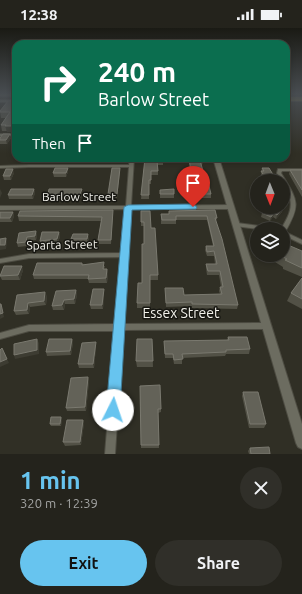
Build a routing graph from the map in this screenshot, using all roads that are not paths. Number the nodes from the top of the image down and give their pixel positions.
1 (0, 135) edge
2 (12, 135) edge
3 (132, 162) edge
4 (217, 162) edge
5 (131, 166) junction
6 (0, 167) edge
7 (302, 170) edge
8 (230, 206) junction
9 (128, 207) junction
10 (0, 208) edge
11 (289, 222) edge
12 (237, 225) junction
13 (250, 227) edge
14 (290, 236) edge
15 (302, 242) edge
16 (125, 255) junction
17 (0, 260) edge
18 (120, 326) junction
19 (268, 326) junction
20 (0, 336) edge
21 (302, 444) edge
22 (110, 454) edge

1 - 2 street
3 - 5 street
4 - 8 street
5 - 6 street
5 - 9 street
7 - 11 street
8 - 9 street, Barlow Street
8 - 12 street
9 - 10 street, Barlow Street
9 - 16 street
12 - 13 street
12 - 19 street
14 - 15 street
16 - 17 street, Sparta Street
16 - 18 street
18 - 19 street, Essex Street
18 - 20 street, Essex Street
18 - 22 street
19 - 21 street

